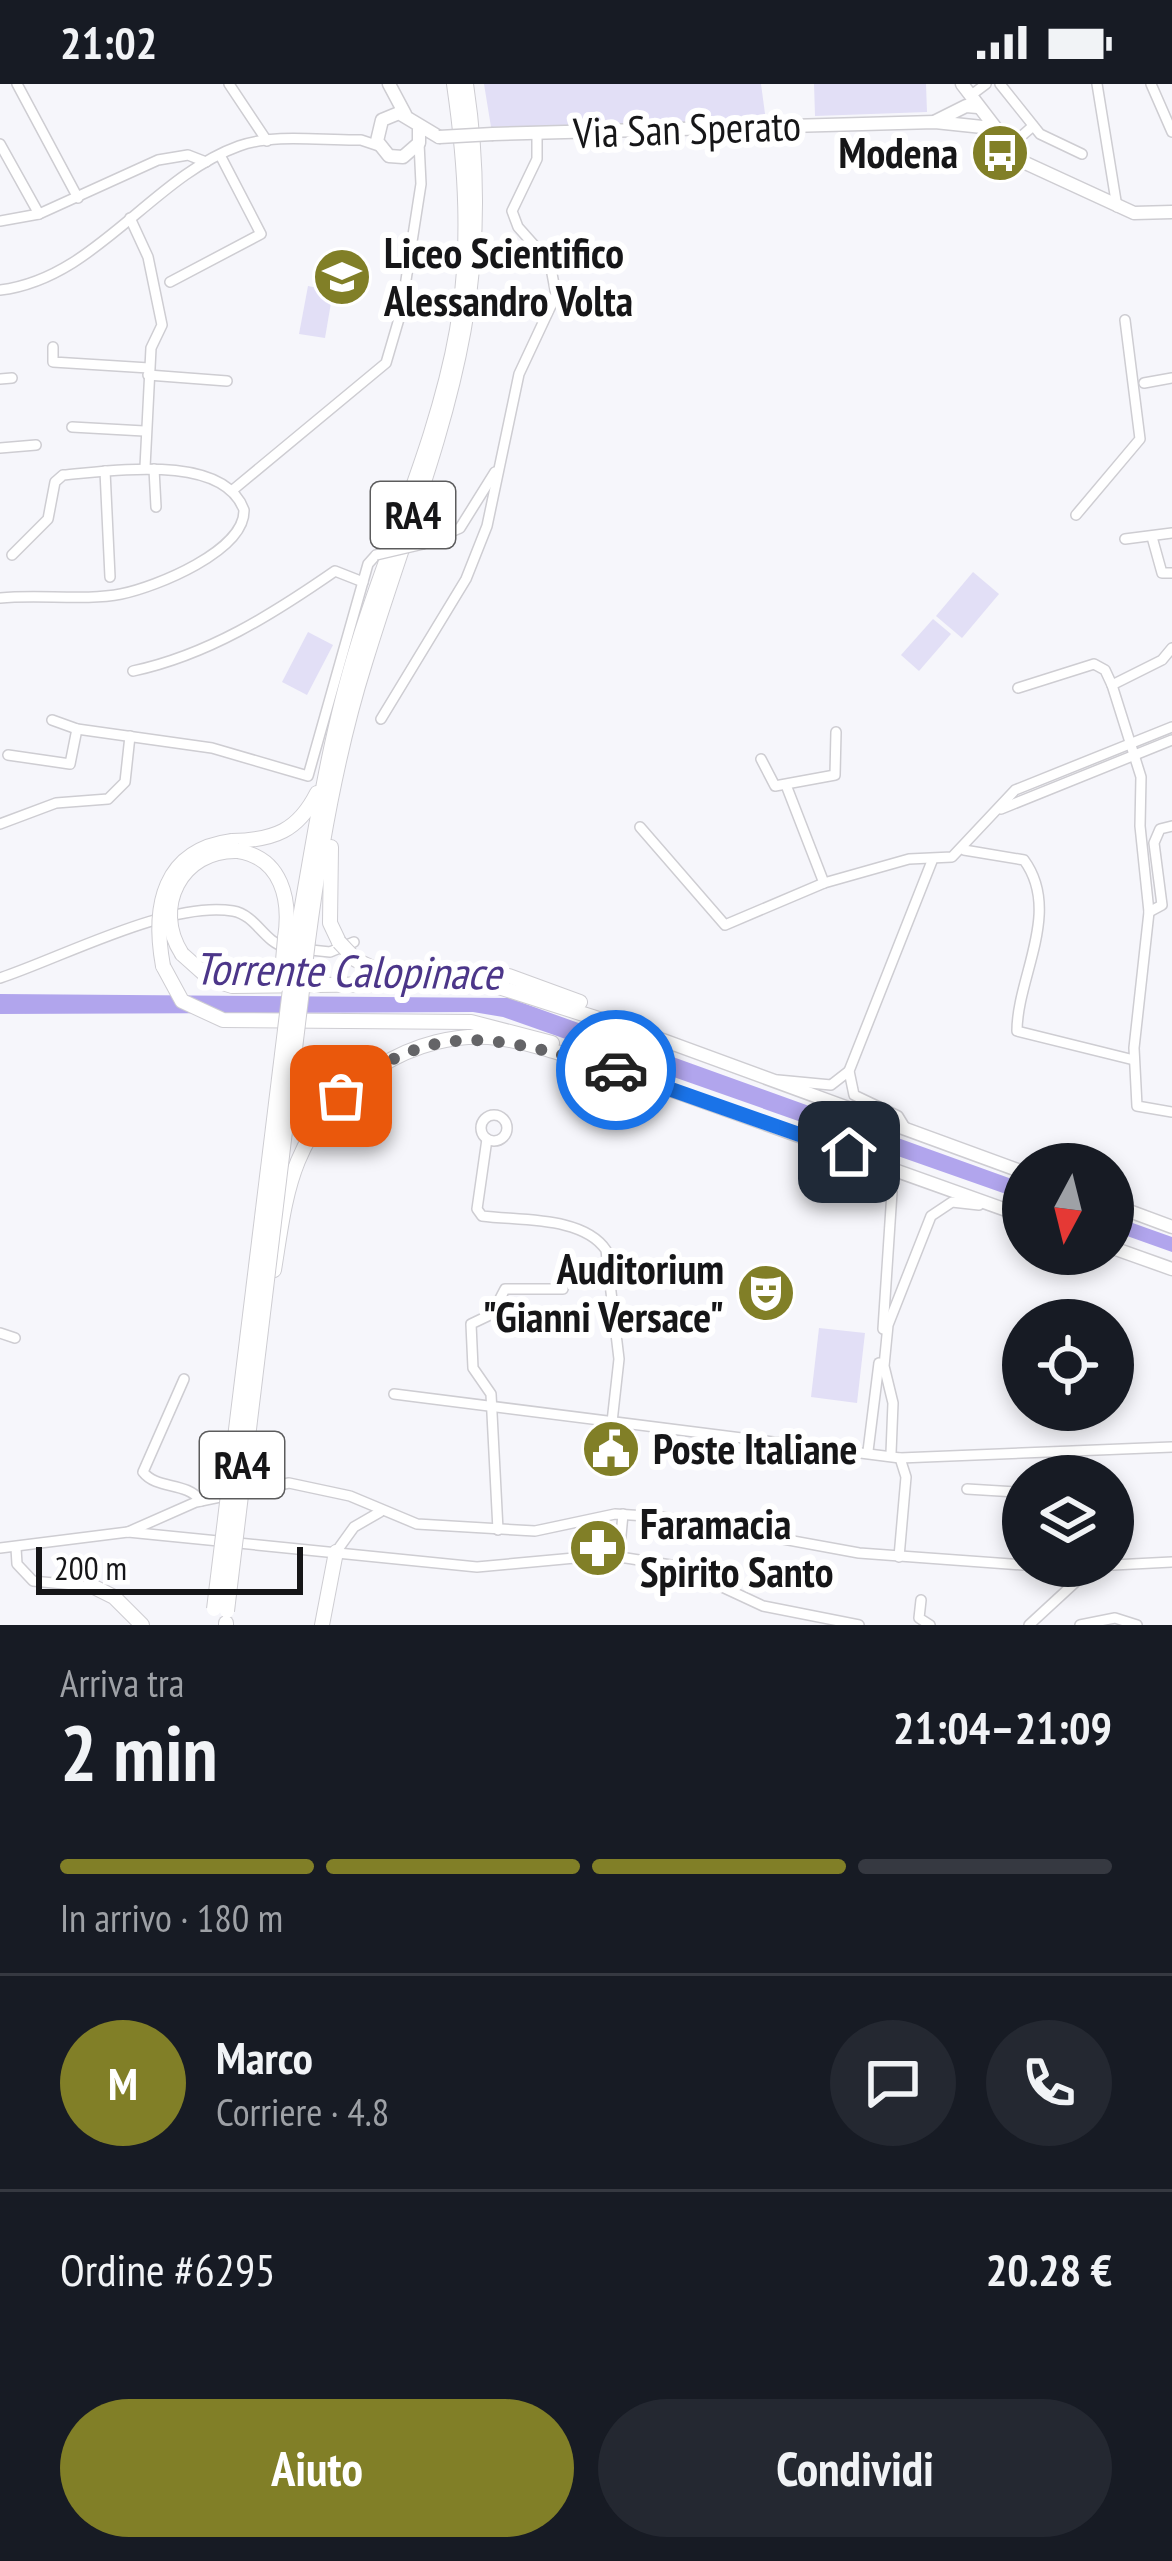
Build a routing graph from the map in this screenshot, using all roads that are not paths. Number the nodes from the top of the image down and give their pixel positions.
1 (17, 84) edge
2 (229, 84) edge
3 (454, 84) edge
4 (466, 84) edge
5 (986, 84) edge
6 (1000, 84) edge
7 (1097, 84) edge
8 (1151, 84) edge
9 (390, 88) edge
10 (970, 96) edge
11 (955, 111) junction
12 (405, 115) junction
13 (386, 117) junction
14 (935, 122) junction
15 (964, 124) junction
16 (1034, 127) junction
17 (992, 128) junction
18 (377, 129) junction
19 (1172, 131) edge
20 (537, 134) junction
21 (419, 136) junction
22 (361, 140) junction
23 (266, 141) junction
24 (0, 144) edge
25 (379, 146) junction
26 (1010, 147) junction
27 (1082, 154) dead end
28 (220, 155) junction
29 (396, 157) junction
30 (206, 162) junction
31 (421, 184) junction
32 (78, 198) junction
33 (1117, 206) junction
34 (1172, 212) edge
35 (39, 214) junction
36 (130, 218) junction
37 (0, 221) edge
38 (170, 282) dead end
39 (0, 290) edge
40 (1126, 320) dead end
41 (53, 346) dead end
42 (149, 372) junction
43 (1172, 378) edge
44 (227, 381) dead end
45 (1144, 383) dead end
46 (72, 428) dead end
47 (144, 431) junction
48 (36, 445) dead end
49 (0, 448) edge
50 (501, 462) junction
51 (149, 468) junction
52 (105, 471) junction
53 (234, 489) junction
54 (156, 507) dead end
55 (1076, 515) dead end
56 (1172, 533) edge
57 (1151, 537) junction
58 (1125, 539) dead end
59 (12, 556) dead end
60 (1172, 573) edge
61 (110, 577) dead end
62 (363, 582) junction
63 (0, 598) edge
64 (1172, 648) edge
65 (133, 671) dead end
66 (1112, 685) junction
67 (1018, 688) dead end
68 (381, 719) dead end
69 (52, 720) dead end
70 (1172, 727) edge
71 (76, 730) junction
72 (836, 732) dead end
73 (130, 736) junction
74 (1172, 740) edge
75 (1131, 741) junction
76 (8, 755) dead end
77 (1136, 755) junction
78 (761, 759) dead end
79 (331, 778) junction
80 (786, 785) junction
81 (1001, 809) junction
82 (0, 824) edge
83 (1172, 826) edge
84 (640, 827) dead end
85 (235, 846) junction
86 (964, 850) junction
87 (932, 861) junction
88 (824, 883) junction
89 (1149, 913) junction
90 (297, 940) junction
91 (346, 942) junction
92 (0, 978) edge
93 (649, 1035) junction
94 (1134, 1060) junction
95 (621, 1067) junction
96 (850, 1071) junction
97 (772, 1081) junction
98 (1172, 1112) edge
99 (906, 1129) junction
100 (487, 1139) dead end
101 (849, 1152) junction
102 (1002, 1164) edge
103 (1002, 1209) edge
104 (1002, 1209) edge
105 (1134, 1213) edge
106 (1172, 1227) edge
107 (889, 1244) junction
108 (918, 1248) junction
109 (1134, 1255) edge
110 (1172, 1269) edge
111 (563, 1289) dead end
112 (260, 1319) junction
113 (0, 1333) edge
114 (15, 1338) dead end
115 (184, 1379) dead end
116 (394, 1394) dead end
117 (875, 1395) junction
118 (891, 1395) junction
119 (490, 1407) junction
120 (893, 1415) junction
121 (873, 1416) junction
122 (612, 1422) junction
123 (1172, 1447) edge
124 (868, 1451) junction
125 (895, 1455) junction
126 (967, 1489) dead end
127 (1002, 1491) edge
128 (201, 1501) junction
129 (380, 1513) junction
130 (623, 1514) junction
131 (498, 1530) junction
132 (128, 1532) junction
133 (0, 1548) edge
134 (16, 1548) junction
135 (336, 1552) junction
136 (619, 1557) junction
137 (899, 1557) junction
138 (1172, 1562) edge
139 (1002, 1564) edge
140 (1134, 1564) edge
141 (94, 1587) joint
142 (1072, 1587) edge
143 (920, 1600) dead end
144 (220, 1620) edge
145 (822, 1620) edge
146 (142, 1625) edge
147 (322, 1625) edge
148 (859, 1625) edge
149 (930, 1625) edge
150 (1029, 1625) edge
151 (1080, 1625) edge
152 (1137, 1625) edge

1 - 32 street
2 - 23 street
3 - 79 highway, RA4
4 - 79 highway, RA4
5 - 10 street
6 - 16 street
7 - 33 street
8 - 19 street
9 - 12 main road
9 - 13 main road
10 - 11 main road
10 - 11 main road
10 - 15 main road
10 - 17 main road
11 - 14 main road
12 - 13 main road
12 - 21 main road
13 - 18 main road
14 - 15 main road, Via San Sperato
14 - 20 main road, Via San Sperato
15 - 17 main road, Via San Sperato
16 - 26 street
16 - 27 street
17 - 26 main road
18 - 22 street
18 - 25 main road
20 - 21 main road, Via San Sperato, bridge
20 - 50 street
21 - 29 main road
21 - 31 street
22 - 23 street
22 - 25 street
23 - 28 street
24 - 35 street
25 - 29 main road
26 - 33 main road
28 - 30 street
28 - 38 street
29 - 31 street
30 - 32 street
30 - 36 street
31 - 53 street
32 - 35 street
33 - 34 main road
35 - 37 street
36 - 39 street
36 - 42 street
40 - 55 street
41 - 42 street
42 - 44 street
42 - 47 street
43 - 45 street
46 - 47 street
47 - 51 street
48 - 49 street
50 - 62 street, bridge
50 - 68 street
51 - 52 street
51 - 53 street
51 - 54 street
52 - 59 street
52 - 61 street
53 - 63 street
56 - 57 street
57 - 58 street
57 - 60 street
62 - 65 street
62 - 73 street
64 - 66 street
66 - 67 street
66 - 75 street
69 - 71 street
70 - 75 street
71 - 73 street
71 - 76 street
72 - 80 street
73 - 82 street
74 - 77 street
75 - 77 street
75 - 81 street
77 - 81 street
77 - 89 street
78 - 80 street
79 - 85 highway
79 - 90 highway, RA4
79 - 91 highway
80 - 88 street
81 - 86 street
83 - 89 street
84 - 88 street
85 - 90 highway
85 - 93 highway, bridge
85 - 95 highway, bridge
86 - 87 street
86 - 94 street
87 - 88 street
87 - 96 street
89 - 94 street
90 - 112 highway, RA4, bridge
90 - 144 highway, RA4, bridge
91 - 92 street
91 - 93 highway, bridge
93 - 95 main road
93 - 97 main road
94 - 98 street
95 - 101 main road
95 - 112 highway, bridge
96 - 97 street
96 - 99 street
97 - 99 main road
99 - 102 main road
100 - 122 street
101 - 103 main road
101 - 107 street
104 - 108 street
105 - 106 main road
107 - 108 street
107 - 117 street
108 - 118 street
109 - 110 main road
111 - 119 street
112 - 144 highway, RA4, bridge
113 - 114 street
115 - 128 street
116 - 119 street
117 - 118 street
117 - 121 street
118 - 120 street
119 - 122 street
119 - 131 street
120 - 121 street
120 - 125 street
121 - 124 street
122 - 124 street
123 - 125 street
124 - 125 street
125 - 137 street
126 - 127 street
128 - 129 street
128 - 132 street
129 - 131 street
129 - 135 street
130 - 131 street
130 - 136 street
130 - 137 street
132 - 134 street
132 - 135 street
133 - 134 street
134 - 141 street
135 - 136 street
135 - 147 highway
136 - 145 street
137 - 139 street
138 - 140 street
141 - 146 highway
142 - 150 street
143 - 149 street
145 - 148 street
151 - 152 street

